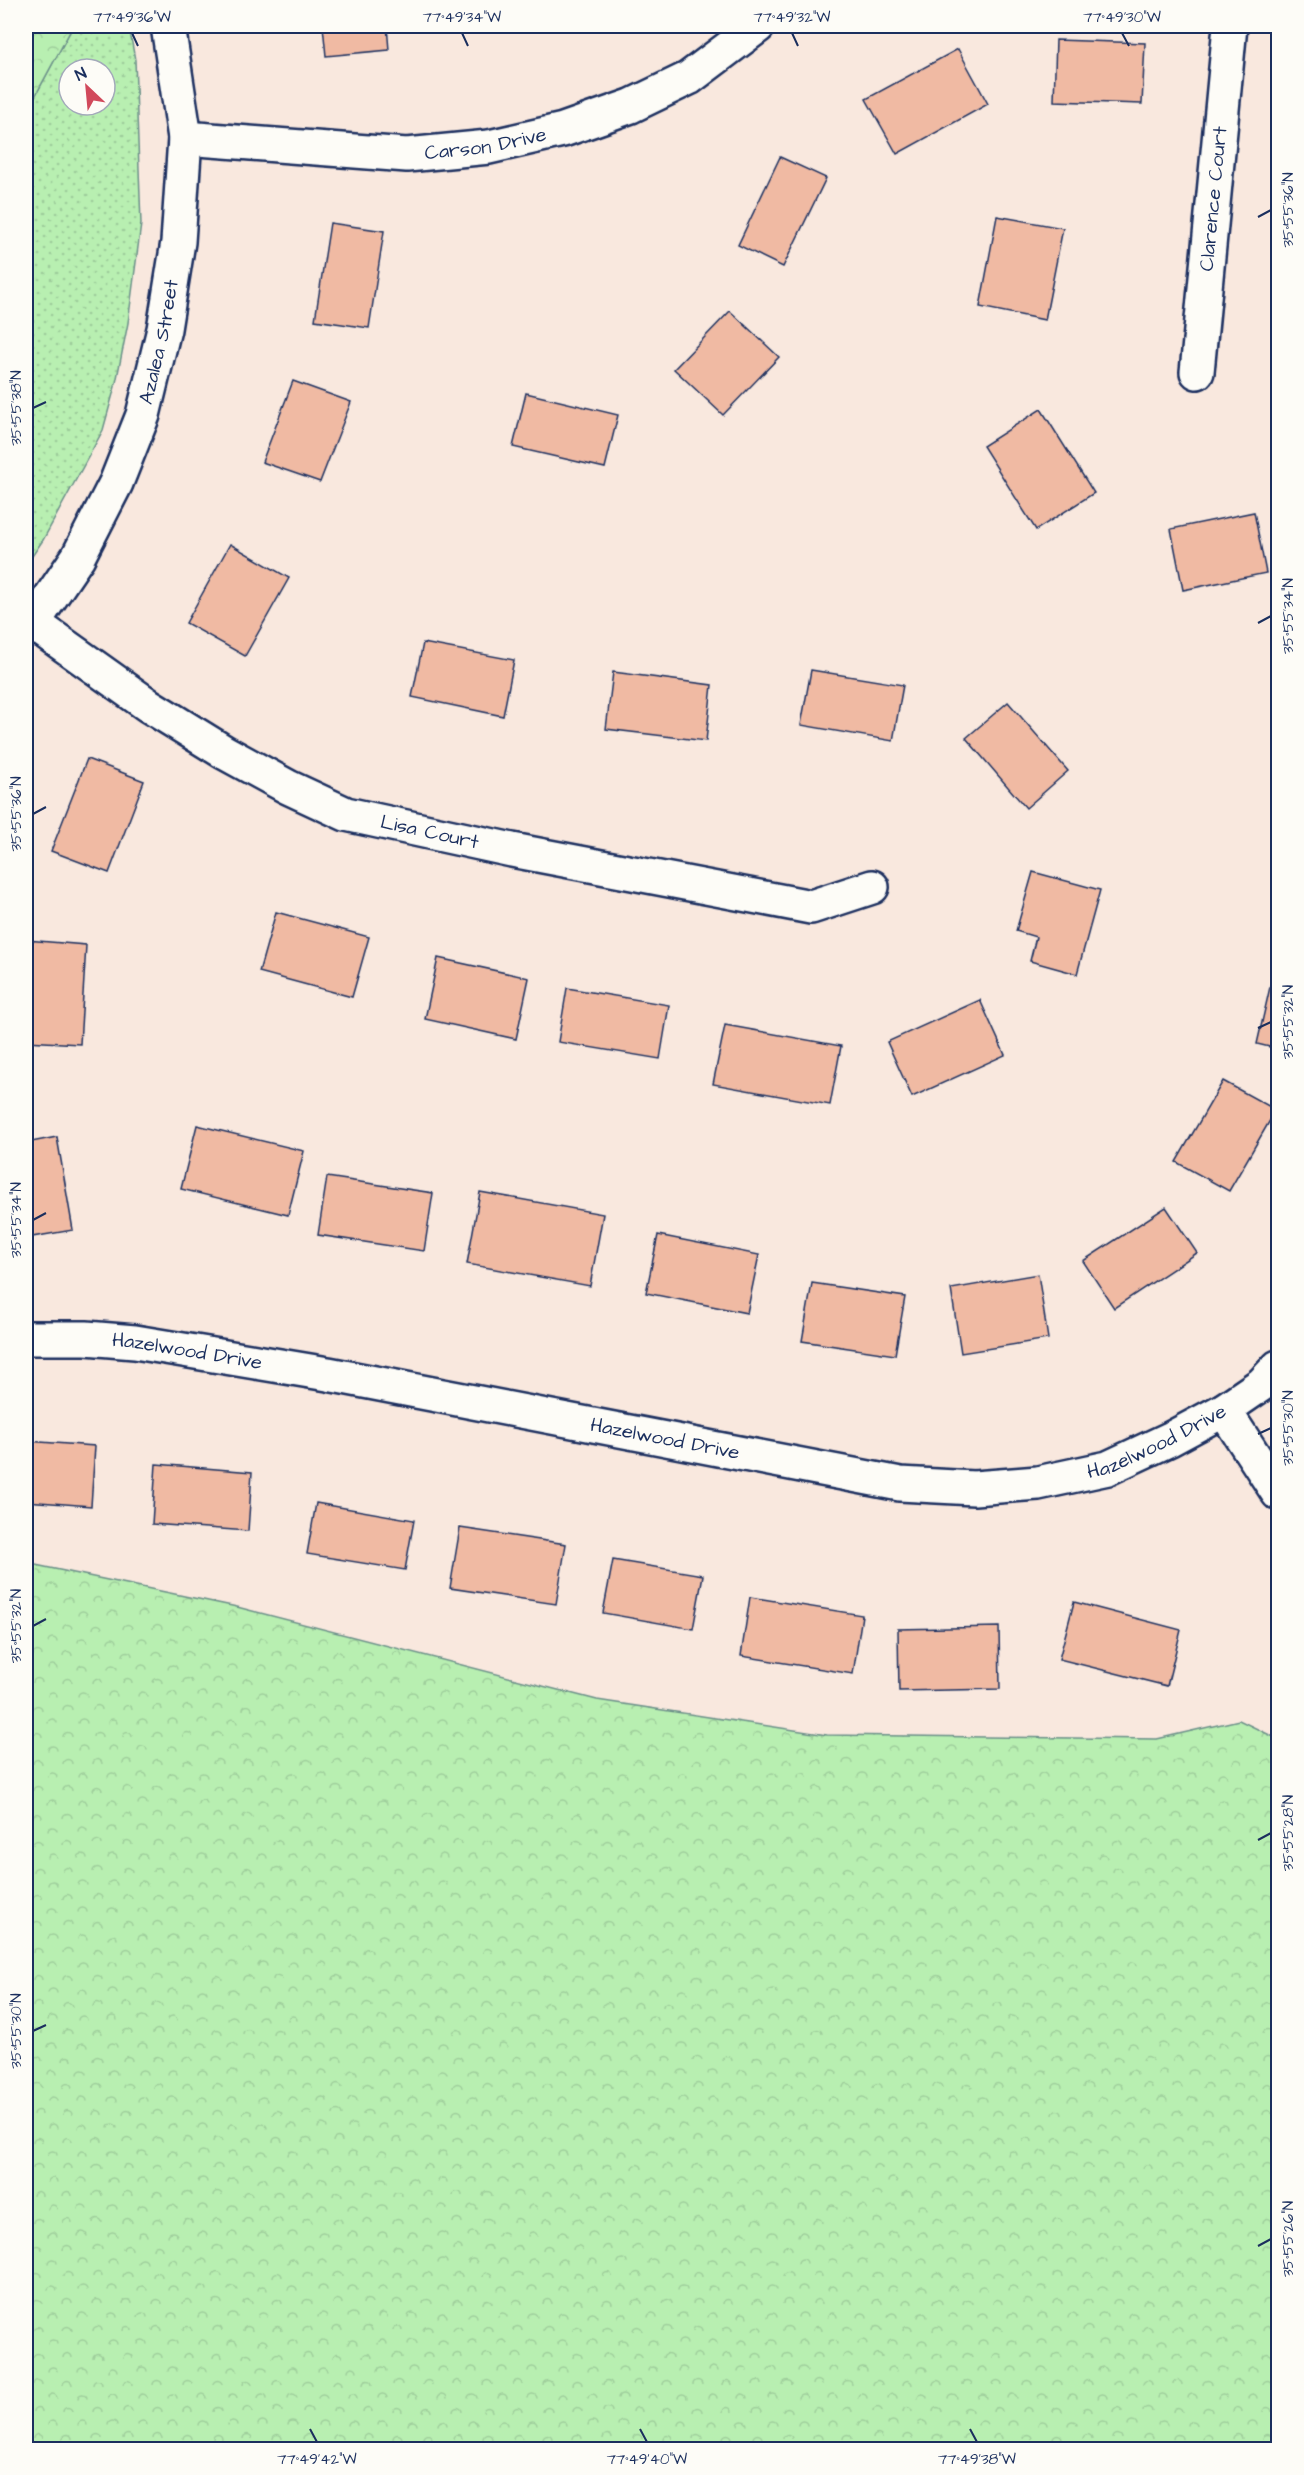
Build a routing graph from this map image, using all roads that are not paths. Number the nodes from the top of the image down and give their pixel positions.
1 (168, 26) edge
2 (758, 26) edge
3 (1230, 26) edge
4 (185, 138) junction
5 (1197, 372) dead end
6 (29, 626) edge
7 (872, 887) dead end
8 (26, 1338) edge
9 (1278, 1367) edge
10 (1224, 1410) junction
11 (1278, 1493) edge

1 - 4 street, Azalea Street
2 - 4 street, Carson Drive
3 - 5 street, Clarence Court
4 - 6 street, Azalea Street
6 - 7 street, Lisa Court
8 - 10 street, Hazelwood Drive
9 - 10 street, Hazelwood Drive
10 - 11 street

